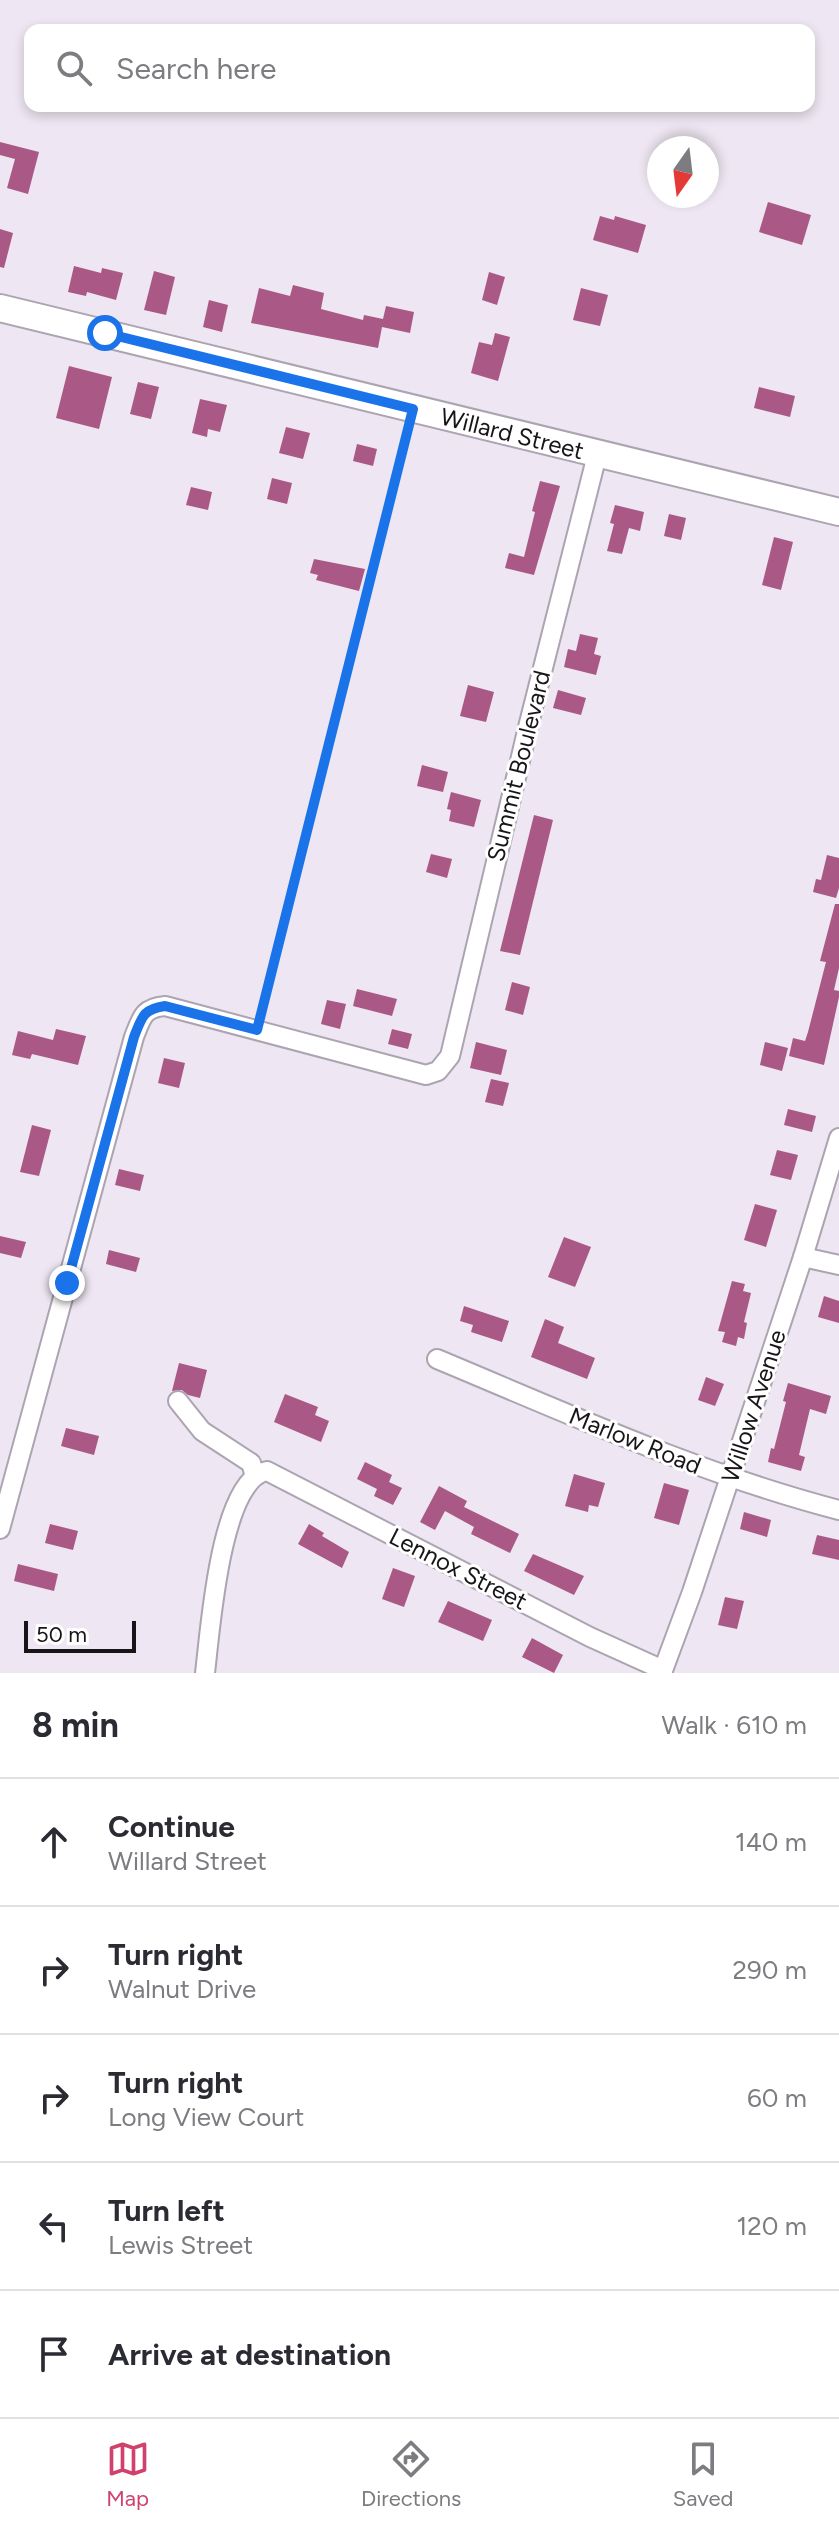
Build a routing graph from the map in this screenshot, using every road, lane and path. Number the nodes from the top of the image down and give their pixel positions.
1 (0, 308) edge
2 (413, 409) junction
3 (597, 455) junction
4 (839, 512) edge
5 (257, 1030) junction
6 (839, 1138) edge
7 (803, 1257) junction
8 (839, 1265) edge
9 (437, 1359) dead end
10 (178, 1401) dead end
11 (255, 1476) junction
12 (730, 1479) junction
13 (839, 1510) edge
14 (0, 1529) edge
15 (662, 1672) edge
16 (205, 1673) edge

1 - 2 street, Willard Street
2 - 3 street, Willard Street
2 - 5 path
3 - 4 street, Willard Street
3 - 5 street, Summit Boulevard
5 - 14 street
6 - 7 street, Willow Avenue
7 - 8 street
7 - 12 street, Willow Avenue
9 - 12 street, Marlow Road
10 - 11 street
11 - 15 street, Lennox Street
11 - 16 street
12 - 13 street, Marlow Road
12 - 15 street, Willow Avenue

